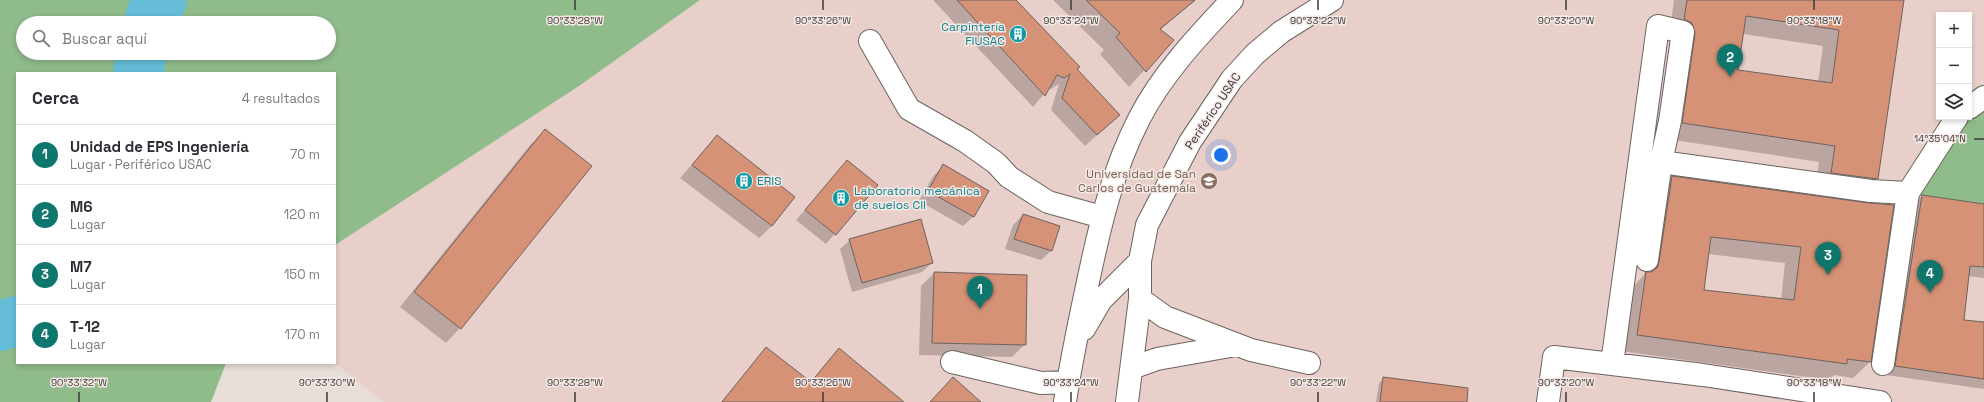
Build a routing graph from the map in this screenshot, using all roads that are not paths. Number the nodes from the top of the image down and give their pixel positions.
1 (1232, 0) edge
2 (1332, 0) edge
3 (870, 41) dead end
4 (1984, 97) edge
5 (1972, 106) edge
6 (1955, 120) edge
7 (1661, 162) junction
8 (1908, 193) junction
9 (1102, 218) junction
10 (1647, 260) dead end
11 (1140, 261) junction
12 (1140, 300) junction
13 (1237, 345) junction
14 (1074, 346) junction
15 (952, 362) dead end
16 (1309, 363) dead end
17 (1612, 364) junction
18 (1883, 364) dead end
19 (1132, 368) junction
20 (1066, 392) edge
21 (1127, 402) edge
22 (1548, 402) edge
23 (1880, 402) edge

1 - 9 street
2 - 11 street, Periférico USAC
3 - 9 street
4 - 5 street
6 - 8 street
7 - 8 street
7 - 10 street
7 - 17 street
8 - 18 street
9 - 14 street
11 - 12 street, Periférico USAC
11 - 14 street
12 - 13 street
12 - 19 street, Periférico USAC
13 - 16 street
13 - 19 street
14 - 20 street
15 - 20 street
17 - 22 street
17 - 23 street
19 - 21 street, Periférico USAC

